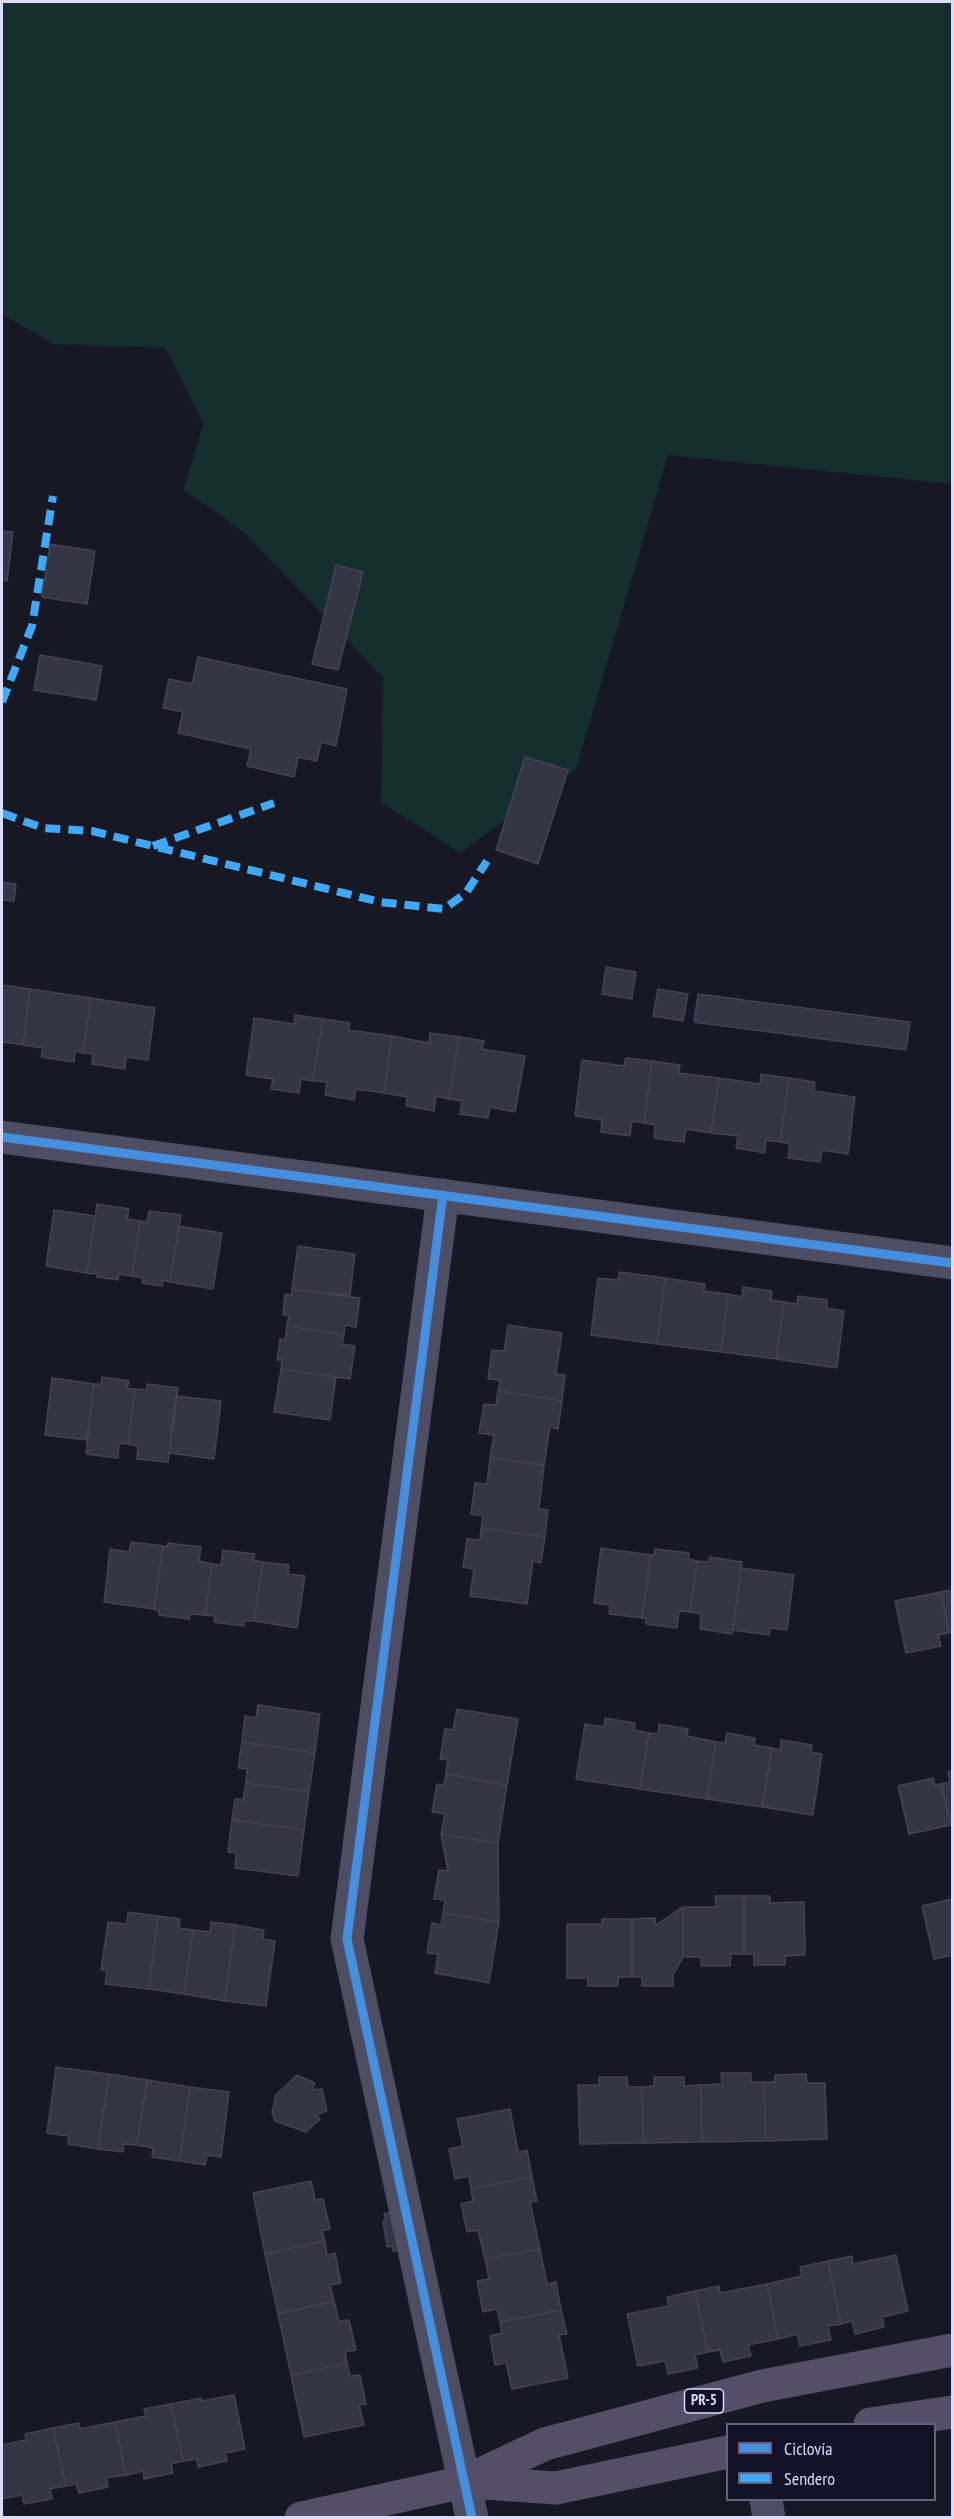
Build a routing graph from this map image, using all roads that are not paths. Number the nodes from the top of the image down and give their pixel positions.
1 (2, 1137) edge
2 (443, 1195) junction
3 (952, 1263) edge
4 (952, 2350) edge
5 (952, 2412) edge
6 (877, 2423) edge
7 (726, 2452) edge
8 (464, 2482) junction
9 (766, 2501) edge
10 (301, 2517) edge
11 (472, 2517) edge
12 (769, 2517) edge

1 - 2 street
2 - 3 street
2 - 8 street
4 - 8 main road, PR-5
5 - 6 main road
7 - 8 main road, PR-5
8 - 10 main road, PR-5
8 - 11 street
9 - 12 street

